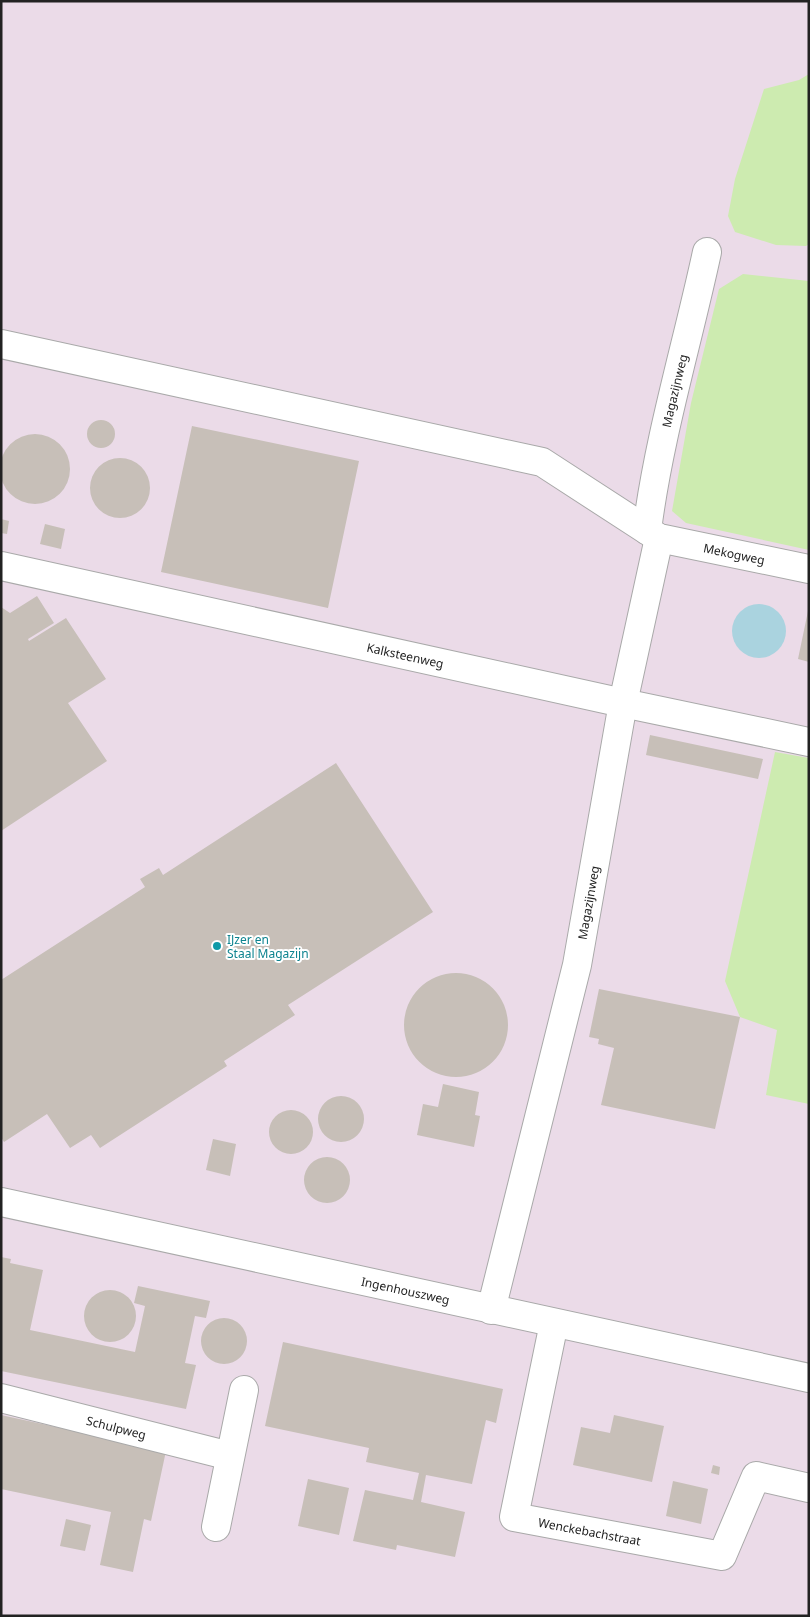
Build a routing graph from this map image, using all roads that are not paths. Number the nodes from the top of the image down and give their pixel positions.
1 (706, 252) dead end
2 (1, 344) edge
3 (653, 534) junction
4 (1, 566) edge
5 (809, 569) edge
6 (623, 703) junction
7 (809, 742) edge
8 (1, 1202) edge
9 (491, 1310) junction
10 (554, 1323) junction
11 (809, 1378) edge
12 (244, 1390) dead end
13 (1, 1398) edge
14 (230, 1456) junction
15 (809, 1488) edge
16 (216, 1527) dead end

1 - 3 street, Magazijnweg
2 - 3 street
3 - 5 street, Mekogweg
3 - 6 street, Magazijnweg
4 - 6 street, Kalksteenweg
6 - 7 street, Kalksteenweg
6 - 9 street, Magazijnweg
8 - 9 street, Ingenhouszweg
9 - 10 street, Ingenhouszweg
10 - 11 street, Ingenhouszweg
10 - 15 street, Wenckebachstraat
12 - 14 street
13 - 14 street, Schulpweg
14 - 16 street

